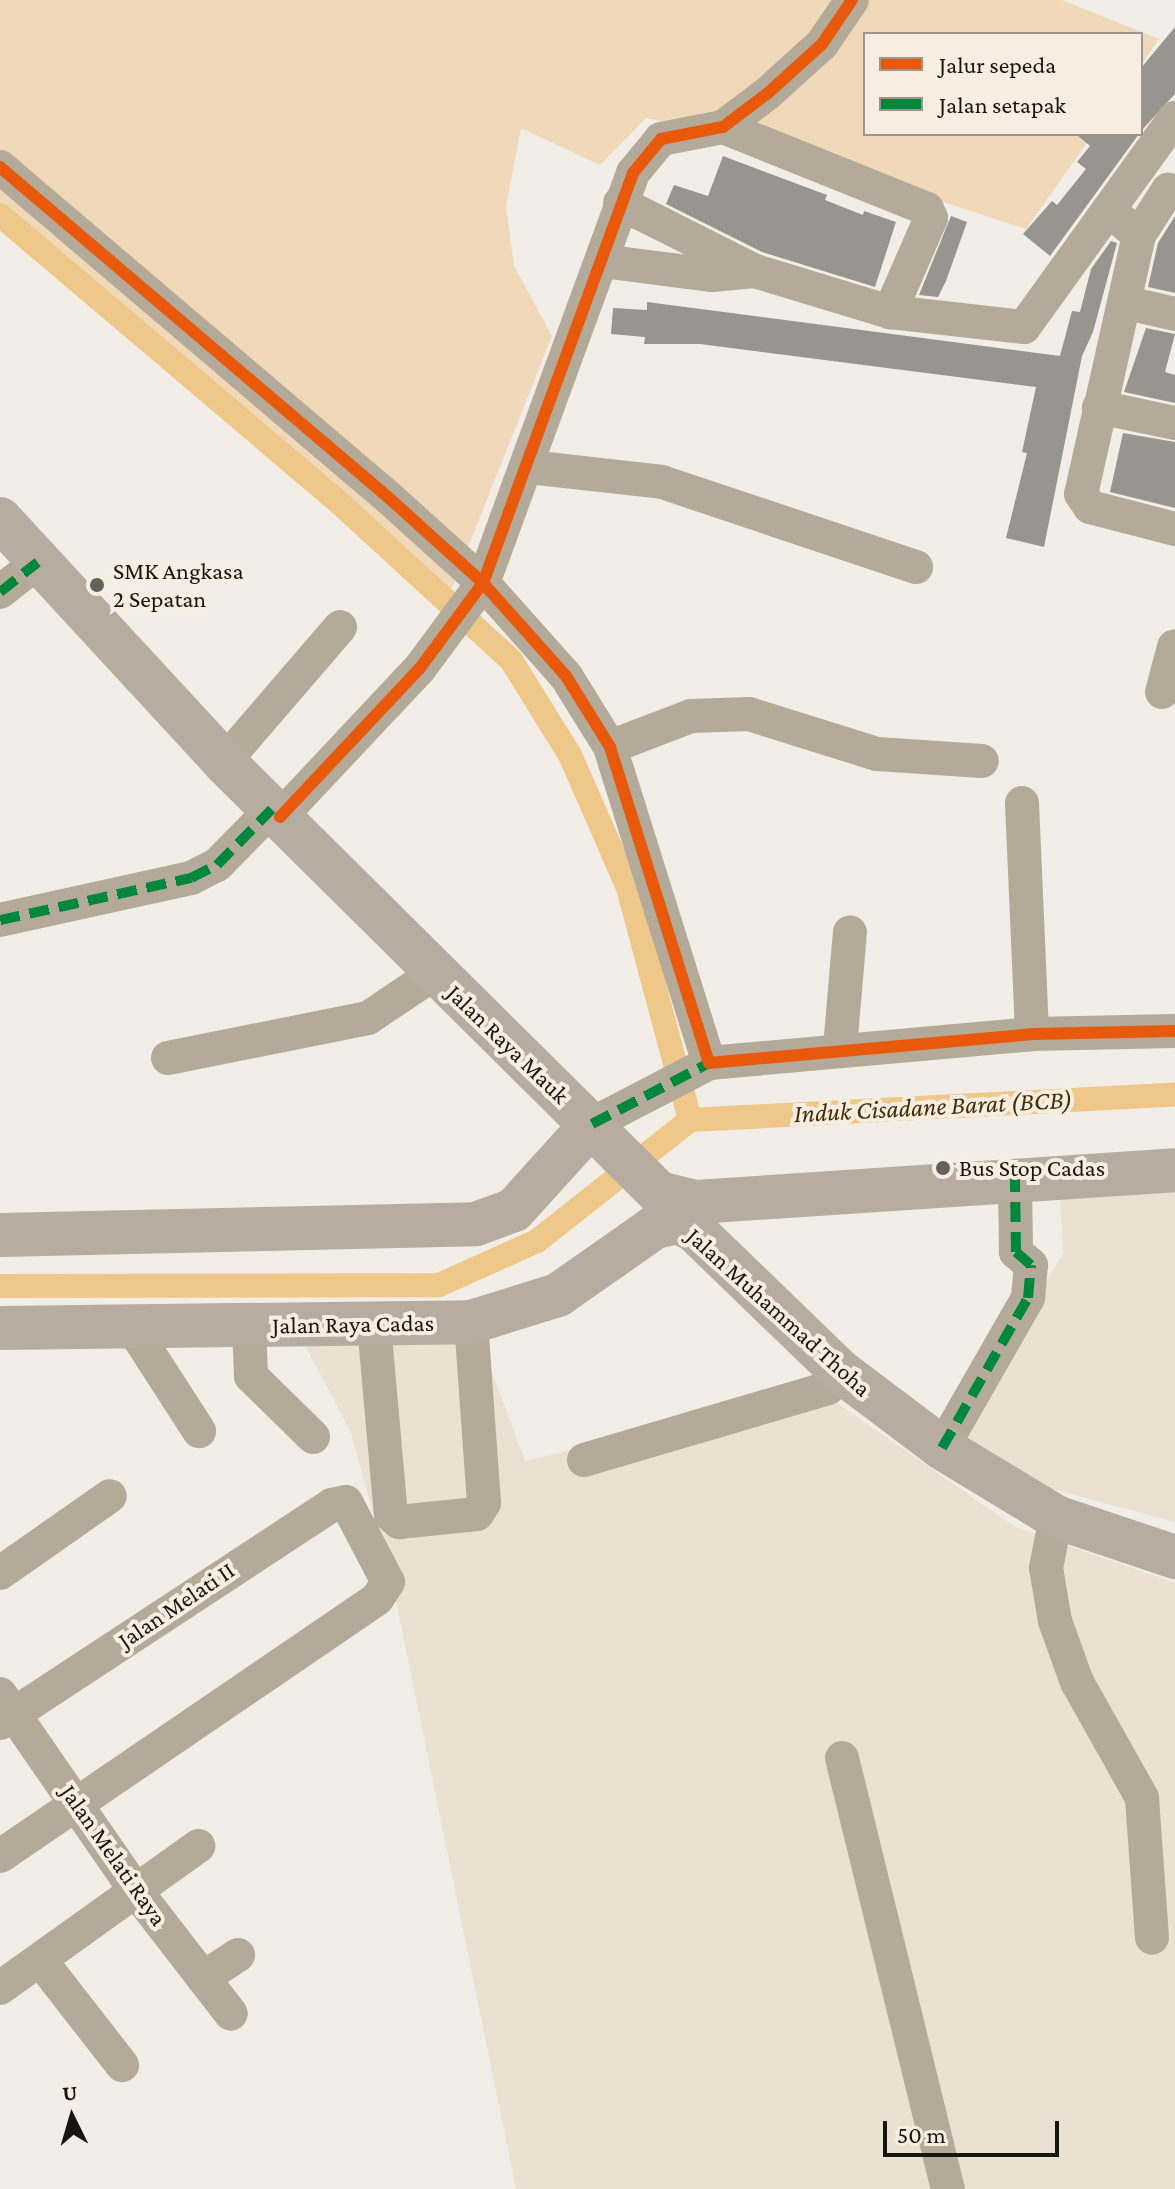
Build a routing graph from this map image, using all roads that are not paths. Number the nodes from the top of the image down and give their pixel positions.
1 (852, 0) edge
2 (1175, 118) edge
3 (723, 127) junction
4 (0, 167) edge
5 (1134, 176) junction
6 (1171, 191) edge
7 (620, 203) junction
8 (1110, 211) junction
9 (1139, 235) junction
10 (602, 261) junction
11 (755, 271) junction
12 (1127, 303) junction
13 (890, 312) junction
14 (1175, 314) edge
15 (1099, 407) junction
16 (1175, 423) edge
17 (529, 467) junction
18 (0, 519) edge
19 (1175, 529) edge
20 (38, 562) junction
21 (916, 567) dead end
22 (0, 592) edge
23 (477, 592) junction
24 (340, 627) dead end
25 (1175, 645) edge
26 (1162, 692) dead end
27 (610, 747) junction
28 (982, 761) dead end
29 (224, 762) junction
30 (1022, 803) dead end
31 (276, 813) junction
32 (0, 920) edge
33 (850, 932) dead end
34 (435, 973) junction
35 (1175, 1031) edge
36 (1032, 1034) junction
37 (840, 1048) junction
38 (168, 1058) dead end
39 (699, 1069) junction
40 (602, 1125) junction
41 (1175, 1170) edge
42 (1015, 1179) junction
43 (669, 1207) junction
44 (0, 1235) edge
45 (471, 1322) junction
46 (374, 1325) junction
47 (249, 1326) junction
48 (132, 1327) junction
49 (0, 1328) edge
50 (840, 1371) junction
51 (199, 1431) dead end
52 (313, 1437) dead end
53 (942, 1448) junction
54 (584, 1460) dead end
55 (110, 1496) dead end
56 (1056, 1517) junction
57 (1175, 1557) edge
58 (0, 1573) edge
59 (5, 1710) edge
60 (842, 1758) dead end
61 (78, 1802) junction
62 (198, 1846) dead end
63 (0, 1856) edge
64 (136, 1891) junction
65 (1152, 1938) dead end
66 (238, 1955) dead end
67 (41, 1961) junction
68 (203, 1978) junction
69 (0, 1988) edge
70 (231, 2014) dead end
71 (122, 2065) dead end
72 (948, 2189) edge

1 - 3 street
2 - 5 street
3 - 7 street
3 - 13 street
4 - 23 street
5 - 6 street
5 - 8 street
6 - 9 street
7 - 10 street
7 - 11 street
8 - 9 street
8 - 13 street
9 - 12 street
10 - 11 street
10 - 17 street
11 - 13 street
12 - 14 street
12 - 15 street
15 - 16 street
15 - 19 street
17 - 21 street
17 - 23 street
18 - 20 main road, Jalan Raya Mauk
20 - 22 street
20 - 29 main road, Jalan Raya Mauk
23 - 27 street
23 - 31 street
24 - 29 street
25 - 26 street
27 - 28 street
27 - 39 street
29 - 31 main road, Jalan Raya Mauk
30 - 36 street
31 - 32 street
31 - 34 main road, Jalan Raya Mauk
33 - 37 street
34 - 38 street
34 - 40 main road, Jalan Raya Mauk
35 - 36 street
36 - 37 street
37 - 39 street
39 - 40 street
40 - 43 main road, Jalan Raya Mauk
40 - 44 main road
41 - 42 main road
42 - 43 main road
42 - 53 street
43 - 45 main road, Jalan Raya Cadas
43 - 50 main road, Jalan Muhammad Thoha
45 - 46 main road, Jalan Raya Cadas
45 - 46 street
46 - 47 main road, Jalan Raya Cadas
47 - 48 main road, Jalan Raya Cadas
47 - 52 street
48 - 49 main road, Jalan Raya Cadas
48 - 51 street
50 - 53 main road, Jalan Muhammad Thoha
50 - 54 street
53 - 56 main road, Jalan Muhammad Thoha
55 - 58 street
56 - 57 main road, Jalan Muhammad Thoha
56 - 65 street
59 - 61 street, Jalan Melati Raya
59 - 61 street, Jalan Melati II
60 - 72 street
61 - 63 street
61 - 64 street, Jalan Melati Raya
62 - 64 street
64 - 67 street
64 - 68 street, Jalan Melati Raya
66 - 68 street
67 - 69 street
67 - 71 street
68 - 70 street, Jalan Melati Raya

